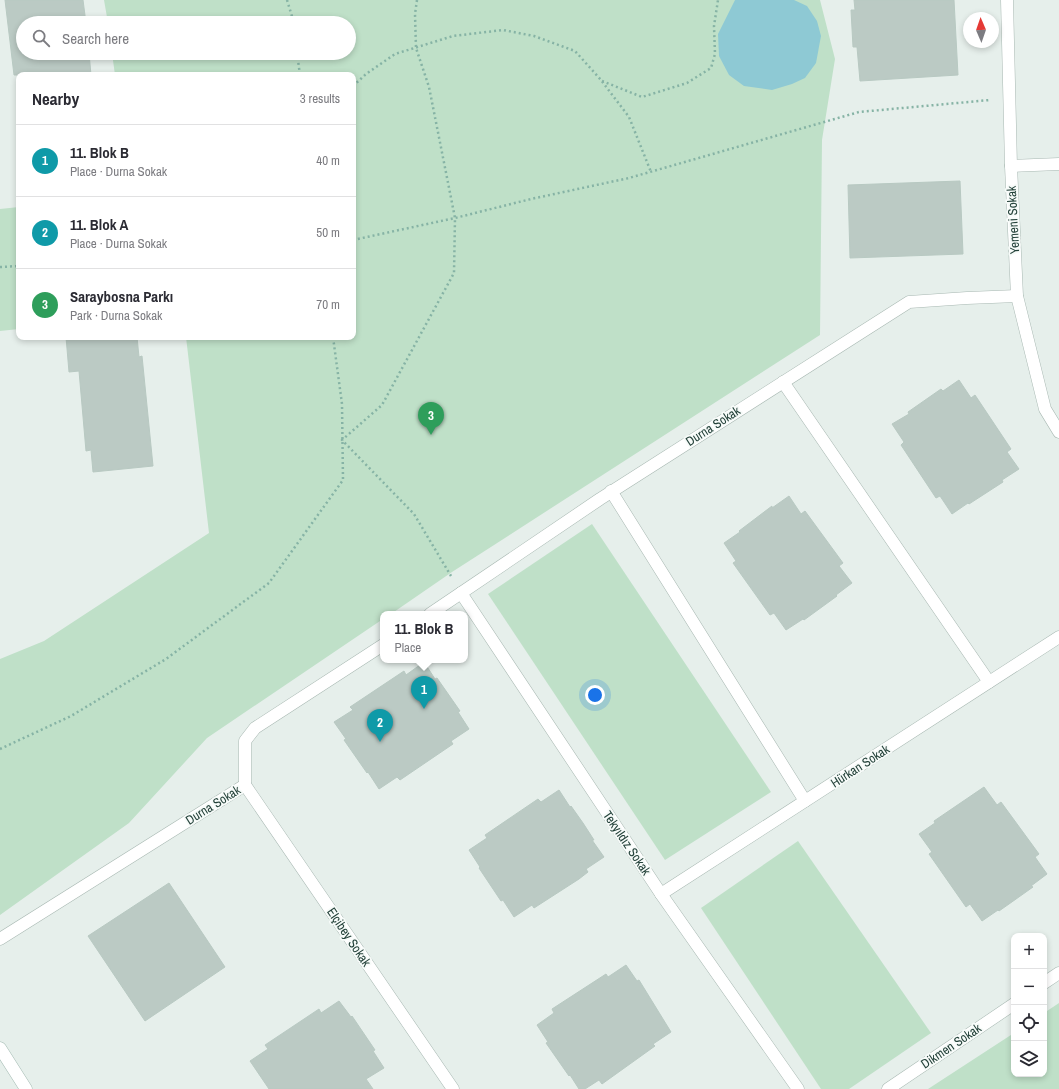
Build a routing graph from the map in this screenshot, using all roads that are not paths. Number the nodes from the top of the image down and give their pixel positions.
1 (1007, 0) edge
2 (1059, 164) edge
3 (1011, 166) junction
4 (1017, 296) junction
5 (783, 382) junction
6 (1059, 432) edge
7 (611, 491) junction
8 (461, 593) junction
9 (434, 611) edge
10 (1059, 637) edge
11 (380, 646) edge
12 (989, 682) junction
13 (246, 785) junction
14 (805, 801) junction
15 (662, 894) junction
16 (0, 939) edge
17 (1059, 973) edge
18 (1047, 981) edge
19 (1013, 1005) edge
20 (0, 1048) edge
21 (26, 1089) edge
22 (453, 1089) edge
23 (798, 1089) edge
24 (888, 1089) edge

1 - 3 street, Yemeni Sokak
2 - 3 street
3 - 4 street, Yemeni Sokak
4 - 5 street, Durna Sokak
4 - 6 street, Yemeni Sokak
5 - 7 street, Durna Sokak
5 - 12 street
7 - 8 street, Durna Sokak
7 - 14 street
8 - 9 street, Durna Sokak
8 - 15 street, Tekyıldız Sokak
10 - 12 street, Hürkan Sokak
11 - 13 street, Durna Sokak
12 - 14 street, Hürkan Sokak
13 - 16 street, Durna Sokak
13 - 22 street, Elçibey Sokak
14 - 15 street, Hürkan Sokak
15 - 23 street, Tekyıldız Sokak
17 - 18 street
19 - 24 street, Dikmen Sokak
20 - 21 street

